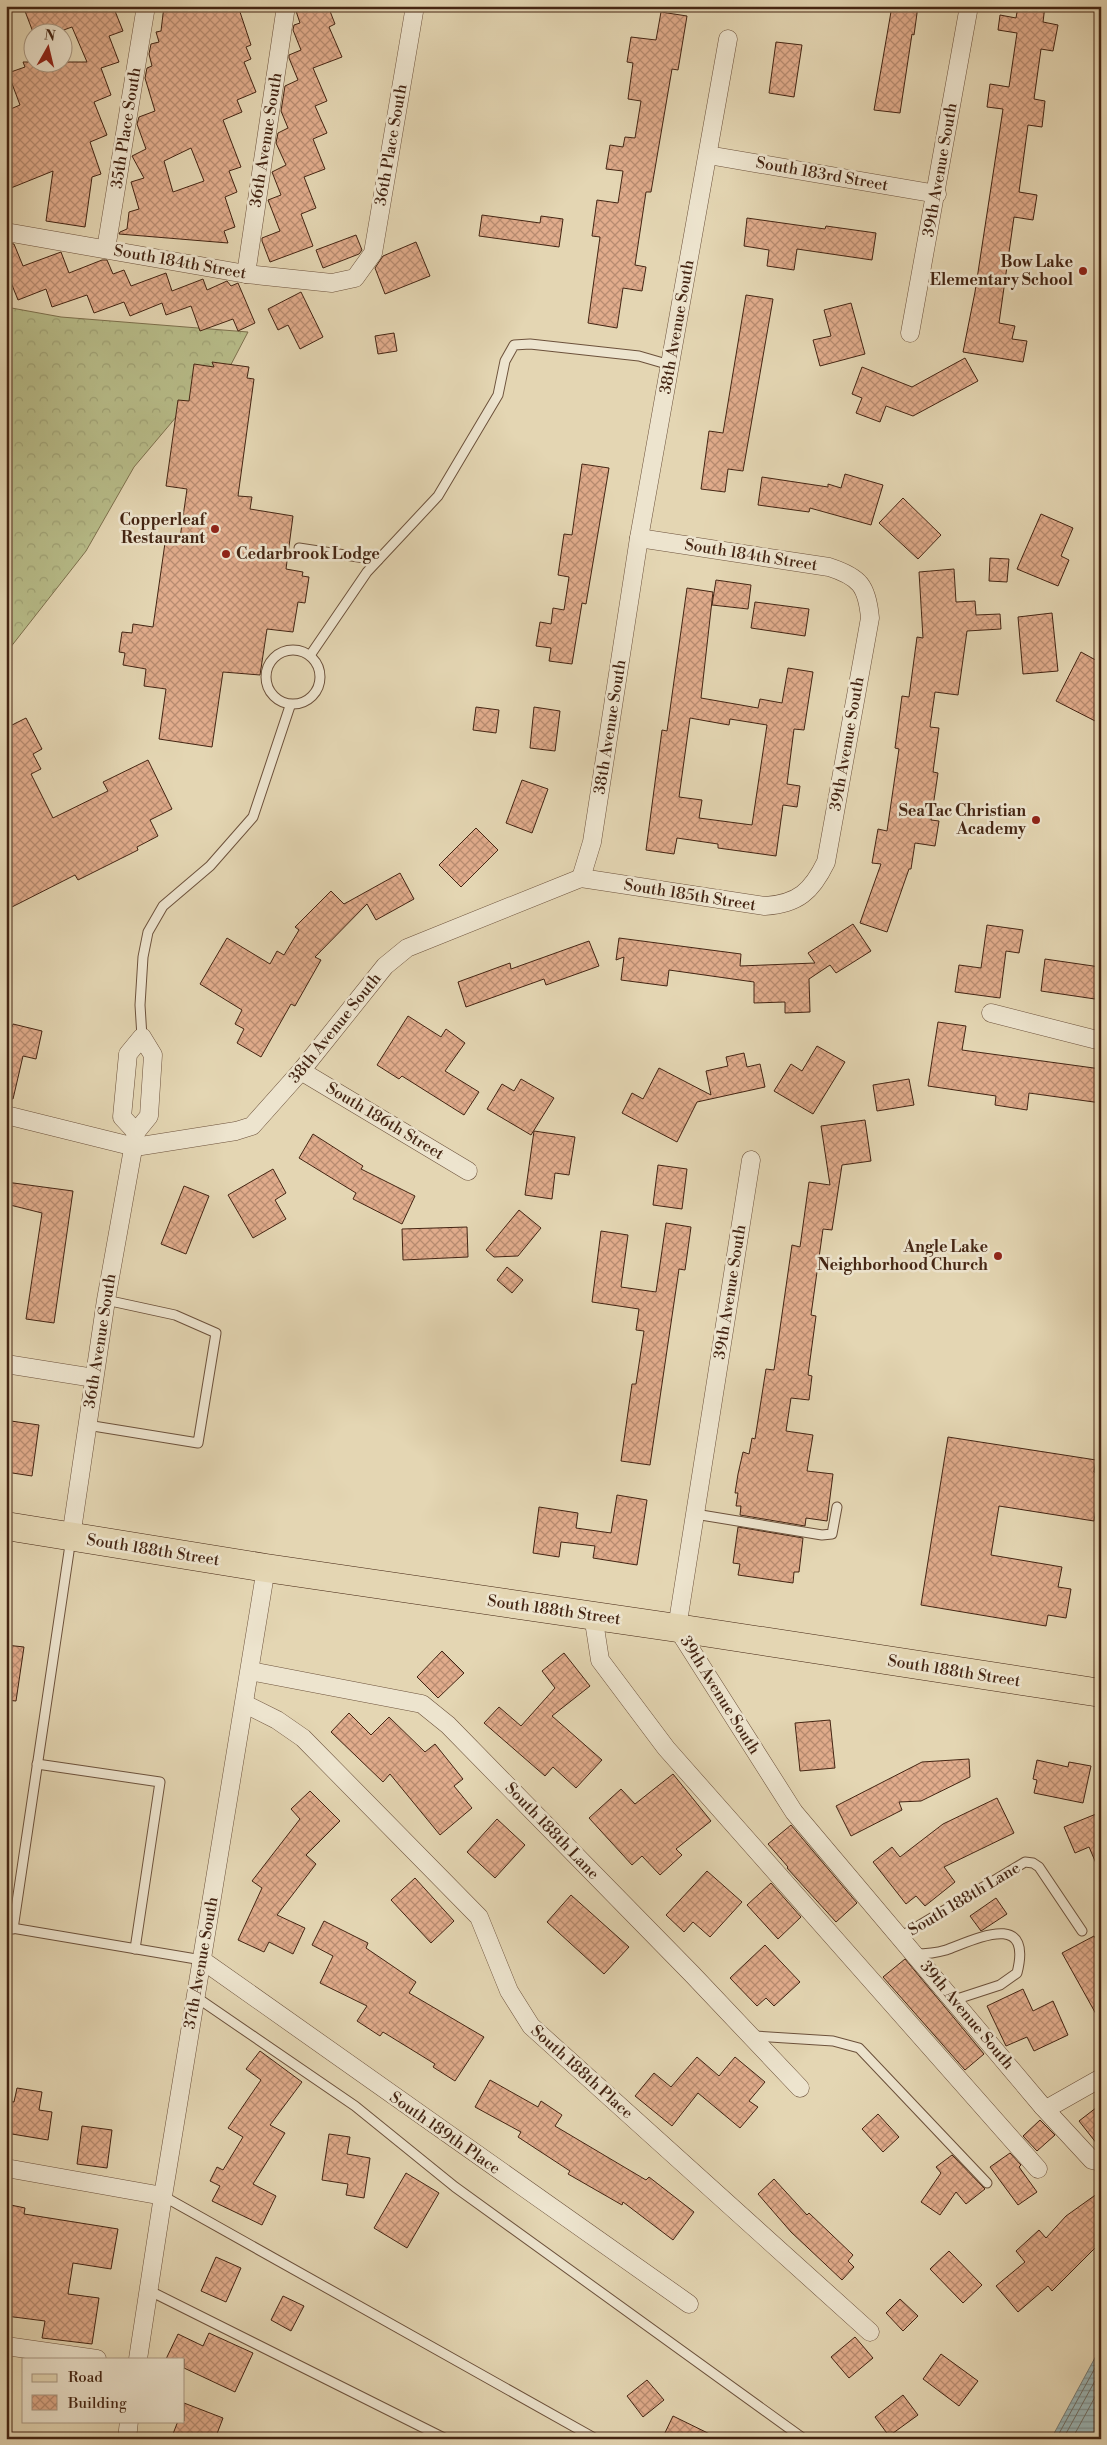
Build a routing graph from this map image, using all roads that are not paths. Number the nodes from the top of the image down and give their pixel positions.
1 (146, 6) edge
2 (286, 6) edge
3 (415, 6) edge
4 (969, 6) edge
5 (728, 39) dead end
6 (708, 155) junction
7 (937, 194) junction
8 (6, 232) edge
9 (106, 249) junction
10 (246, 274) junction
11 (354, 278) joint
12 (910, 333) dead end
13 (670, 365) junction
14 (640, 538) junction
15 (299, 548) dead end
16 (378, 560) junction
17 (860, 582) joint
18 (311, 654) junction
19 (290, 706) junction
20 (581, 878) junction
21 (798, 898) joint
22 (991, 1013) dead end
23 (142, 1038) junction
24 (1101, 1041) edge
25 (301, 1072) junction
26 (6, 1115) edge
27 (135, 1139) junction
28 (751, 1160) dead end
29 (468, 1171) dead end
30 (106, 1300) junction
31 (6, 1364) edge
32 (94, 1378) junction
33 (87, 1425) junction
34 (837, 1507) dead end
35 (695, 1514) junction
36 (6, 1526) edge
37 (71, 1537) junction
38 (266, 1568) junction
39 (593, 1616) junction
40 (677, 1628) junction
41 (250, 1671) junction
42 (1101, 1693) edge
43 (245, 1704) junction
44 (37, 1764) junction
45 (10, 1928) edge
46 (1082, 1931) dead end
47 (900, 1937) junction
48 (135, 1949) junction
49 (915, 1954) junction
50 (202, 1960) junction
51 (196, 1996) junction
52 (954, 2000) junction
53 (751, 2036) junction
54 (1101, 2078) edge
55 (800, 2088) dead end
56 (1044, 2107) junction
57 (1101, 2162) edge
58 (6, 2168) edge
59 (1038, 2169) dead end
60 (987, 2183) dead end
61 (163, 2196) junction
62 (148, 2290) junction
63 (689, 2304) dead end
64 (870, 2332) dead end
65 (6, 2346) edge
66 (90, 2358) edge
67 (138, 2358) edge
68 (129, 2422) edge
69 (127, 2439) edge
70 (446, 2439) edge
71 (596, 2439) edge
72 (804, 2439) edge

1 - 9 street, 35th Place South
2 - 10 street, 36th Avenue South
3 - 11 street, 36th Place South
4 - 7 street, 39th Avenue South
5 - 6 street, 38th Avenue South
6 - 7 street, South 183rd Street
6 - 13 street, 38th Avenue South
7 - 12 street, 39th Avenue South
8 - 9 street, South 184th Street
9 - 10 street, South 184th Street
10 - 11 street, South 184th Street
13 - 14 street, 38th Avenue South
13 - 16 lane
14 - 17 street, South 184th Street
14 - 20 street, 38th Avenue South
15 - 16 lane
16 - 18 lane
17 - 21 street, 39th Avenue South
18 - 19 lane
18 - 19 lane
19 - 23 lane
20 - 21 street, South 185th Street
20 - 25 street, 38th Avenue South
22 - 24 street
23 - 27 street, 36th Avenue South
23 - 27 street
25 - 27 street, 38th Avenue South
25 - 29 street, South 186th Street
26 - 27 street
27 - 30 street, 36th Avenue South
28 - 35 street, 39th Avenue South
30 - 32 street, 36th Avenue South
30 - 33 lane
31 - 32 street
32 - 33 street, 36th Avenue South
33 - 37 street, 36th Avenue South
34 - 35 lane
35 - 40 street, 39th Avenue South
36 - 37 main road, South 188th Street
37 - 38 main road, South 188th Street
37 - 44 lane
38 - 39 main road, South 188th Street
38 - 41 street, 37th Avenue South
39 - 40 main road, South 188th Street
39 - 59 street
40 - 42 main road, South 188th Street
40 - 47 street, 39th Avenue South
41 - 43 street, 37th Avenue South
41 - 53 street, South 188th Lane
43 - 50 street, 37th Avenue South
43 - 64 street, South 188th Place
44 - 45 lane
44 - 48 lane
45 - 48 lane
46 - 47 lane, South 188th Lane
47 - 49 street, 39th Avenue South
48 - 50 lane
49 - 52 street, 39th Avenue South
49 - 52 lane
50 - 51 street, 37th Avenue South
50 - 63 street, South 189th Place
51 - 61 street, 37th Avenue South
51 - 72 lane
52 - 56 street, 39th Avenue South
53 - 55 street, South 188th Lane
53 - 60 lane
54 - 56 street
56 - 57 street, 39th Avenue South
58 - 61 street
61 - 62 street, 37th Avenue South
61 - 71 lane
62 - 67 street, 37th Avenue South
62 - 70 lane
65 - 66 street
68 - 69 street

